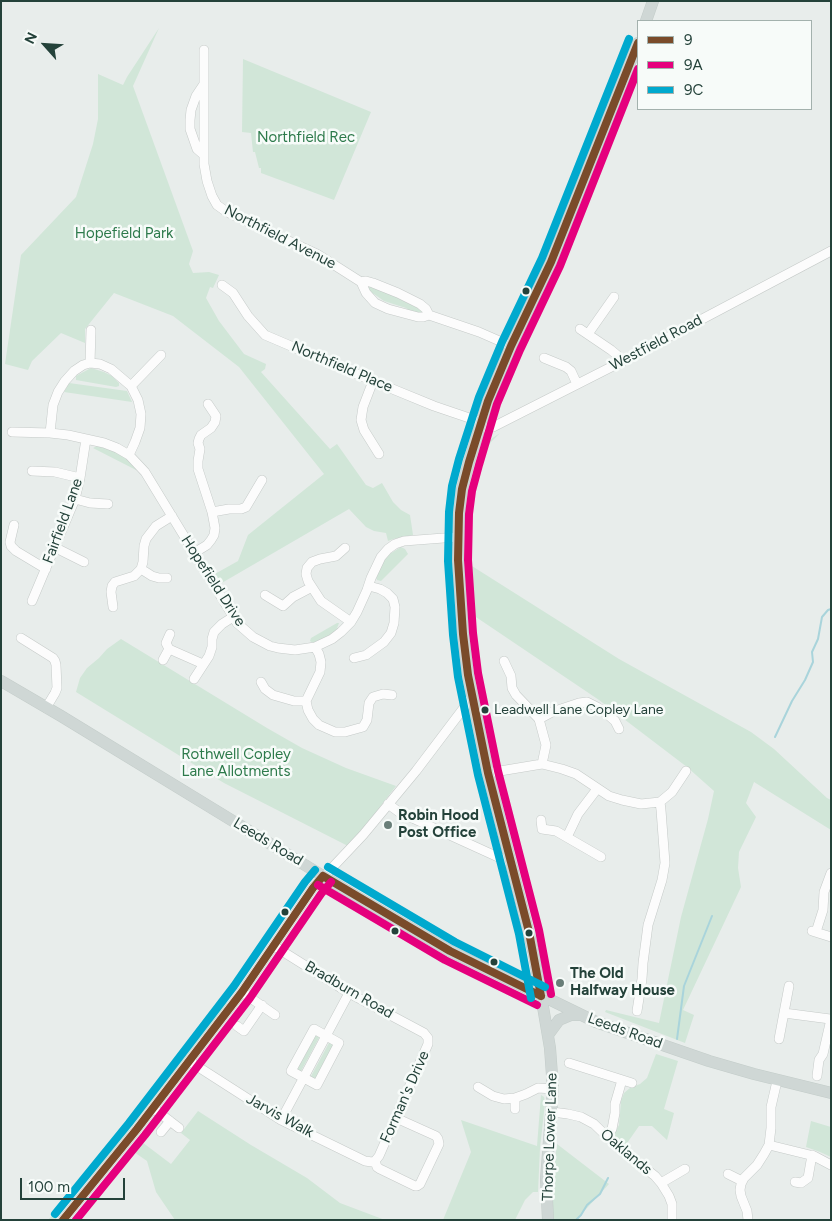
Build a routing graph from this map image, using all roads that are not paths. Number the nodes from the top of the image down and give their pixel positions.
1 (653, 1) edge
2 (646, 20) edge
3 (637, 47) edge
4 (204, 50) dead end
5 (204, 84) junction
6 (204, 155) junction
7 (831, 251) edge
8 (360, 282) junction
9 (222, 285) dead end
10 (614, 297) dead end
11 (429, 315) junction
12 (91, 330) dead end
13 (510, 346) junction
14 (161, 355) dead end
15 (544, 358) dead end
16 (621, 362) junction
17 (90, 363) junction
18 (373, 381) junction
19 (577, 384) junction
20 (131, 386) junction
21 (208, 404) dead end
22 (480, 424) junction
23 (12, 432) dead end
24 (50, 433) junction
25 (86, 439) junction
26 (379, 454) dead end
27 (129, 455) junction
28 (32, 471) dead end
29 (80, 478) junction
30 (201, 479) junction
31 (262, 480) dead end
32 (191, 482) dead end
33 (75, 499) junction
34 (108, 504) dead end
35 (212, 512) junction
36 (172, 516) junction
37 (14, 525) dead end
38 (458, 537) junction
39 (54, 547) junction
40 (345, 548) dead end
41 (194, 553) junction
42 (84, 562) dead end
43 (46, 568) junction
44 (141, 569) junction
45 (167, 578) dead end
46 (368, 586) junction
47 (312, 587) junction
48 (265, 595) dead end
49 (32, 601) dead end
50 (112, 607) dead end
51 (232, 617) junction
52 (351, 622) junction
53 (21, 638) dead end
54 (315, 647) junction
55 (354, 658) dead end
56 (163, 660) dead end
57 (504, 661) dead end
58 (203, 664) junction
59 (194, 679) dead end
60 (1, 681) edge
61 (256, 695) dead end
62 (392, 695) dead end
63 (472, 697) junction
64 (306, 701) junction
65 (46, 708) junction
66 (539, 719) junction
67 (619, 729) dead end
68 (542, 764) junction
69 (686, 771) dead end
70 (488, 773) junction
71 (597, 789) junction
72 (660, 802) junction
73 (388, 804) junction
74 (541, 820) dead end
75 (567, 837) junction
76 (601, 856) dead end
77 (511, 863) junction
78 (831, 873) edge
79 (323, 876) junction
80 (831, 937) edge
81 (274, 946) junction
82 (535, 964) junction
83 (514, 982) junction
84 (789, 986) dead end
85 (242, 992) junction
86 (349, 993) junction
87 (541, 996) junction
88 (262, 1006) junction
89 (638, 1010) dead end
90 (784, 1013) junction
91 (276, 1015) dead end
92 (581, 1015) junction
93 (830, 1019) edge
94 (237, 1026) dead end
95 (424, 1033) joint
96 (548, 1035) junction
97 (326, 1036) junction
98 (778, 1039) dead end
99 (189, 1061) junction
100 (569, 1064) dead end
101 (817, 1076) dead end
102 (304, 1078) junction
103 (622, 1080) junction
104 (777, 1080) junction
105 (632, 1083) dead end
106 (478, 1088) dead end
107 (553, 1089) junction
108 (831, 1094) edge
109 (515, 1098) junction
110 (153, 1108) junction
111 (515, 1109) dead end
112 (552, 1112) junction
113 (396, 1118) junction
114 (281, 1120) junction
115 (170, 1121) junction
116 (179, 1128) dead end
117 (161, 1132) dead end
118 (606, 1136) junction
119 (769, 1144) junction
120 (812, 1155) junction
121 (374, 1161) junction
122 (831, 1165) edge
123 (685, 1169) dead end
124 (728, 1174) dead end
125 (742, 1181) junction
126 (795, 1182) dead end
127 (662, 1183) junction
128 (63, 1220) edge
129 (548, 1220) edge
130 (672, 1220) edge
131 (748, 1220) edge

1 - 2 main road
3 - 13 main road, Thorpe Lower Lane
4 - 5 street, Northfield Avenue
5 - 6 street, Northfield Avenue
5 - 6 street, Northfield Avenue
6 - 8 street, Northfield Avenue
7 - 16 street, Westfield Road
8 - 11 street, Northfield Avenue
8 - 11 street, Northfield Avenue
9 - 18 street, Northfield Place
10 - 16 street
11 - 13 street, Northfield Avenue
12 - 17 street
13 - 22 main road, Thorpe Lower Lane
14 - 20 street
15 - 19 street
16 - 19 street, Westfield Road
17 - 20 street
17 - 24 street
18 - 22 street, Northfield Place
18 - 26 street
19 - 22 street, Westfield Road
20 - 27 street
21 - 30 street
22 - 38 main road, Thorpe Lower Lane
23 - 24 street, Hopefield Drive
24 - 25 street, Hopefield Drive
25 - 27 street, Hopefield Drive
25 - 29 street, Fairfield Lane
27 - 36 street, Hopefield Drive
28 - 29 street
29 - 33 street, Fairfield Lane
30 - 32 street
30 - 35 street
31 - 35 street
33 - 34 street
33 - 39 street, Fairfield Lane
35 - 41 street
36 - 41 street, Hopefield Drive
36 - 44 street
37 - 43 street
38 - 46 street, Hopefield Drive
38 - 63 main road, Thorpe Lower Lane
39 - 42 street
39 - 43 street, Fairfield Lane
40 - 47 street
41 - 51 street, Hopefield Drive
43 - 49 street, Fairfield Lane
44 - 45 street
44 - 50 street
46 - 52 street, Hopefield Drive
46 - 55 street
47 - 48 street
47 - 52 street
51 - 54 street, Hopefield Drive
51 - 58 street
52 - 54 street, Hopefield Drive
53 - 65 street
54 - 64 street
56 - 58 street
57 - 66 street
58 - 59 street
60 - 65 main road, Leeds Road
61 - 64 street
62 - 64 street
63 - 70 main road, Thorpe Lower Lane
63 - 73 street
65 - 79 main road, Leeds Road
66 - 67 street
66 - 68 street
68 - 70 street
68 - 71 street
69 - 72 street
70 - 77 main road, Thorpe Lower Lane
71 - 72 street
71 - 75 street
72 - 89 street
73 - 77 street
73 - 79 street
74 - 75 street
75 - 76 street
77 - 82 main road, Thorpe Lower Lane
78 - 80 street
79 - 81 street
79 - 83 main road, Leeds Road
81 - 85 street
81 - 86 street, Bradburn Road
82 - 83 main road
82 - 87 main road, Thorpe Lower Lane
83 - 87 main road, Leeds Road
84 - 90 street
85 - 88 street
85 - 99 street
86 - 95 street, Bradburn Road
86 - 97 street
87 - 92 main road, Leeds Road
87 - 96 main road, Thorpe Lower Lane
88 - 91 street
88 - 94 street
90 - 93 street
90 - 98 street
92 - 96 main road
92 - 104 main road, Leeds Road
93 - 101 street
95 - 113 street, Forman's Drive
96 - 107 main road, Thorpe Lower Lane
97 - 102 street
97 - 102 street
97 - 102 street
99 - 110 street
99 - 114 street, Jarvis Walk
100 - 103 street
102 - 114 street
103 - 105 street
103 - 118 street
104 - 108 main road, Leeds Road
104 - 119 street
106 - 109 street
107 - 109 street
107 - 112 main road, Thorpe Lower Lane
109 - 111 street
110 - 115 street
110 - 128 street
112 - 118 street, Oaklands
112 - 129 main road, Thorpe Lower Lane
113 - 121 street, Forman's Drive
113 - 121 street
114 - 121 street, Jarvis Walk
115 - 116 street
115 - 117 street
118 - 127 street, Oaklands
119 - 120 street
119 - 125 street
120 - 122 street
120 - 126 street
123 - 127 street
124 - 125 street
125 - 131 street
127 - 130 street, Oaklands

